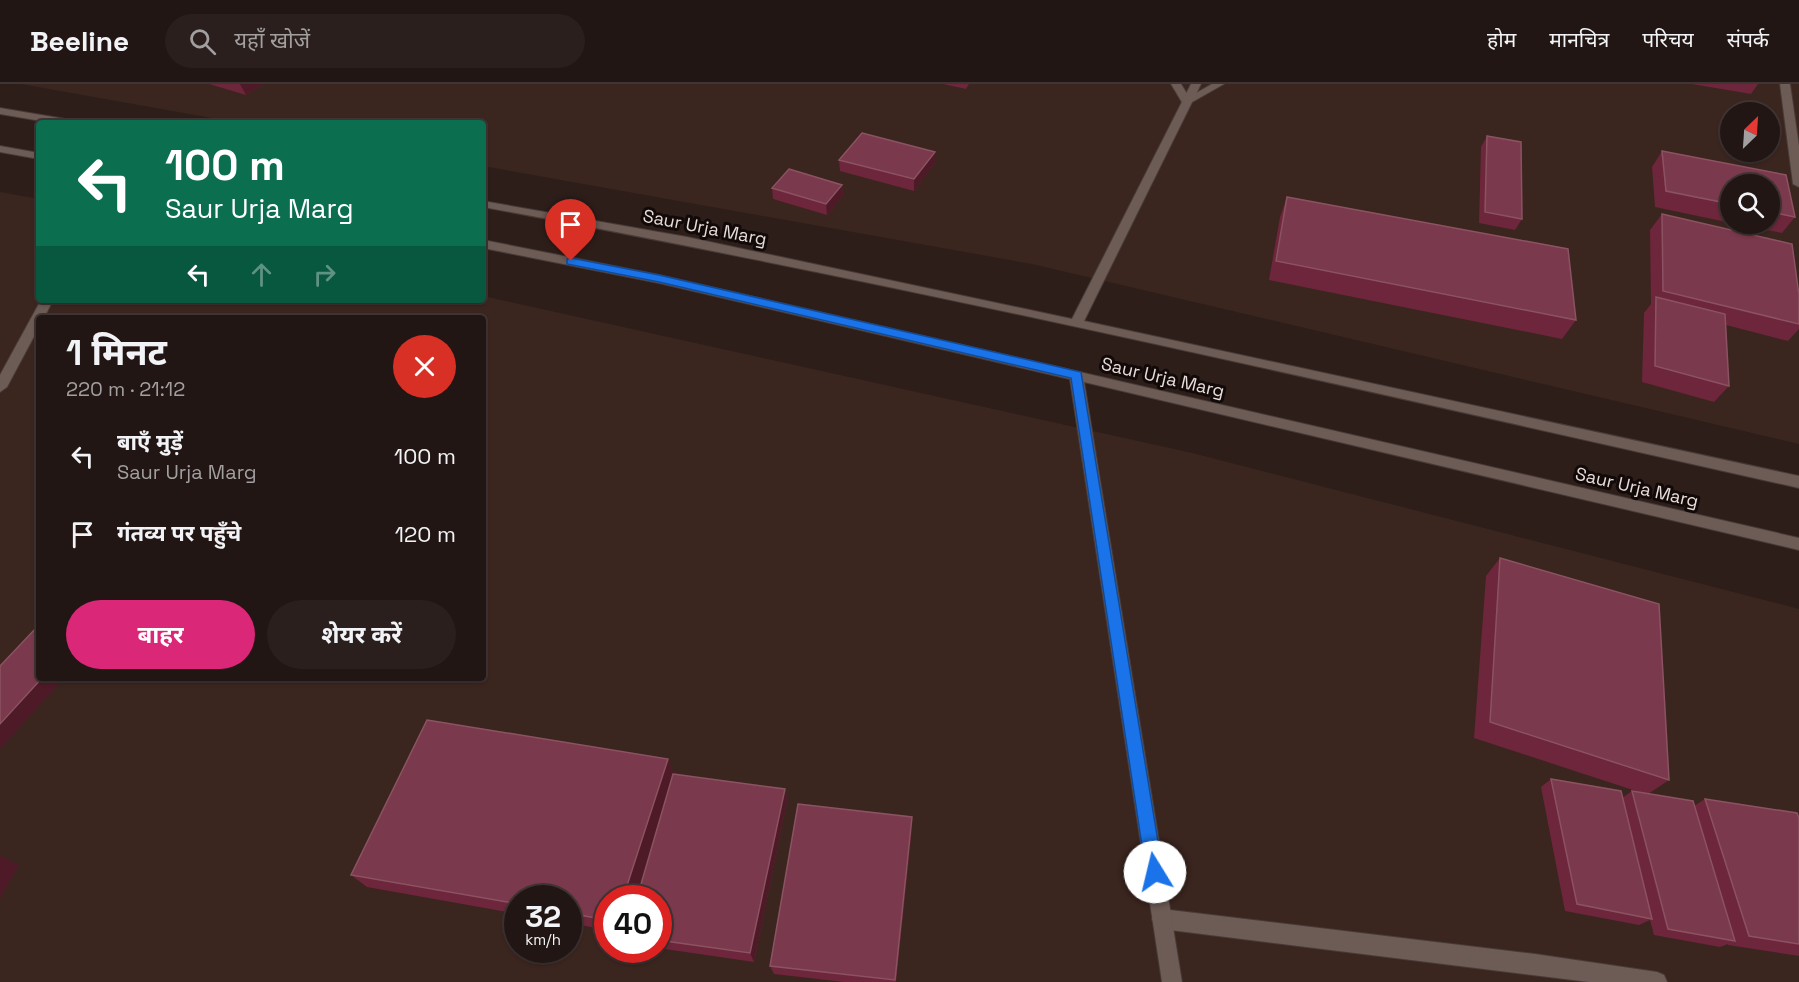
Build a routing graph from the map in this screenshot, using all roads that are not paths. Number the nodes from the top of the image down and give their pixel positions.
1 (1176, 84) edge
2 (1196, 84) edge
3 (1219, 84) edge
4 (1785, 84) edge
5 (1187, 102) junction
6 (0, 111) edge
7 (53, 120) edge
8 (0, 149) edge
9 (36, 155) edge
10 (1799, 184) edge
11 (486, 205) edge
12 (486, 245) edge
13 (36, 320) edge
14 (1076, 324) junction
15 (1076, 375) junction
16 (0, 387) edge
17 (1799, 482) edge
18 (1799, 544) edge
19 (1162, 919) junction
20 (1172, 982) edge
21 (1657, 982) edge

1 - 5 street
2 - 5 street
3 - 5 street
4 - 10 street
5 - 14 street
6 - 7 street
8 - 9 street
11 - 14 street, Saur Urja Marg
12 - 15 street, Saur Urja Marg
13 - 16 street
14 - 17 street, Saur Urja Marg
15 - 18 street, Saur Urja Marg
15 - 19 street
19 - 20 street
19 - 21 street

